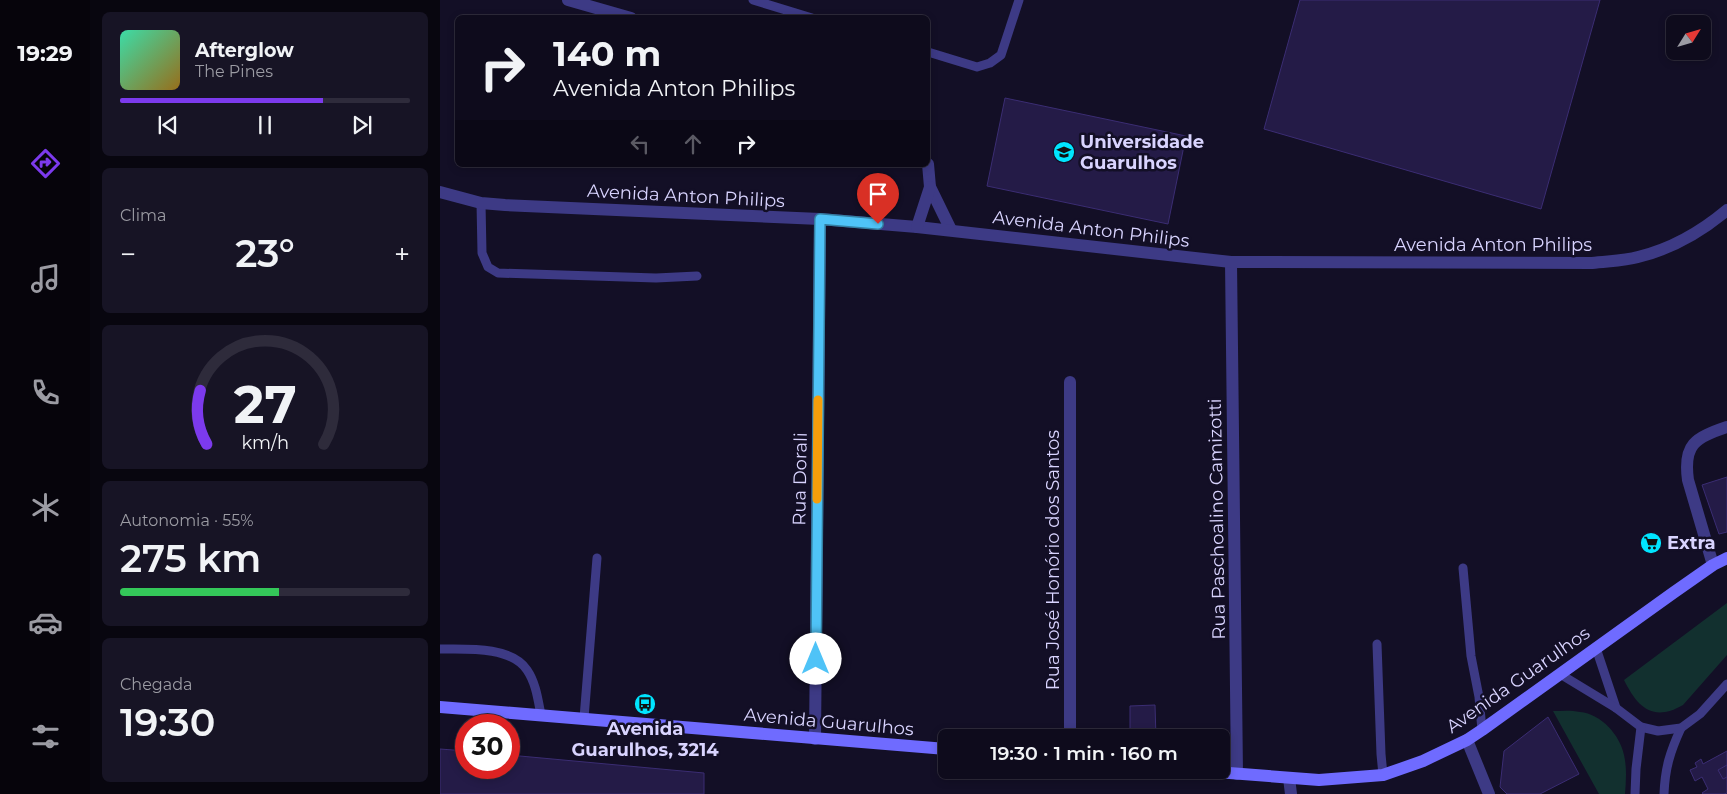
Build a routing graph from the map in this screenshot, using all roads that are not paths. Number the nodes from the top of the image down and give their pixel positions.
1 (568, 0) edge
2 (753, 0) edge
3 (1019, 0) edge
4 (620, 15) edge
5 (802, 15) edge
6 (930, 53) edge
7 (928, 167) edge
8 (930, 187) junction
9 (440, 192) edge
10 (481, 203) junction
11 (1727, 210) edge
12 (820, 219) junction
13 (917, 226) junction
14 (952, 230) junction
15 (1231, 262) junction
16 (697, 276) dead end
17 (1070, 382) dead end
18 (1727, 427) edge
19 (597, 558) dead end
20 (1727, 558) edge
21 (1714, 565) junction
22 (1463, 568) dead end
23 (1378, 644) dead end
24 (1596, 648) junction
25 (440, 649) edge
26 (1560, 674) junction
27 (1727, 684) edge
28 (440, 706) edge
29 (1616, 708) junction
30 (541, 714) junction
31 (584, 718) junction
32 (1641, 727) junction
33 (1681, 728) junction
34 (1070, 729) edge
35 (1482, 730) junction
36 (815, 739) junction
37 (1467, 740) junction
38 (938, 748) edge
39 (1230, 773) edge
40 (1237, 774) junction
41 (1383, 775) junction
42 (1289, 778) junction
43 (1291, 794) edge
44 (1489, 794) edge
45 (1635, 794) edge
46 (1664, 794) edge

1 - 4 street
2 - 5 lane
3 - 6 lane
7 - 8 street
8 - 13 street
8 - 14 street
9 - 10 street, Avenida Anton Philips
10 - 12 street, Avenida Anton Philips
10 - 16 lane
11 - 15 street, Avenida Anton Philips
12 - 13 street, Avenida Anton Philips
12 - 36 street, Rua Dorali
13 - 14 street, Avenida Anton Philips
14 - 15 street, Avenida Anton Philips
15 - 40 street, Rua Paschoalino Camizotti
17 - 34 street, Rua José Honório dos Santos
18 - 21 street
19 - 31 lane
20 - 21 main road, Avenida Guarulhos
21 - 24 main road, Avenida Guarulhos
22 - 35 lane
23 - 41 lane
24 - 26 main road, Avenida Guarulhos
24 - 29 lane
25 - 30 lane
26 - 29 lane
26 - 35 main road, Avenida Guarulhos
27 - 33 lane
28 - 30 main road, Avenida Guarulhos
29 - 32 lane
30 - 31 main road, Avenida Guarulhos
31 - 36 main road, Avenida Guarulhos
32 - 33 lane
32 - 45 lane
33 - 46 lane
35 - 37 main road, Avenida Guarulhos
36 - 38 main road, Avenida Guarulhos
37 - 41 main road, Avenida Guarulhos
37 - 44 street
39 - 40 main road, Avenida Guarulhos
40 - 42 main road, Avenida Guarulhos
41 - 42 main road, Avenida Guarulhos
42 - 43 street

